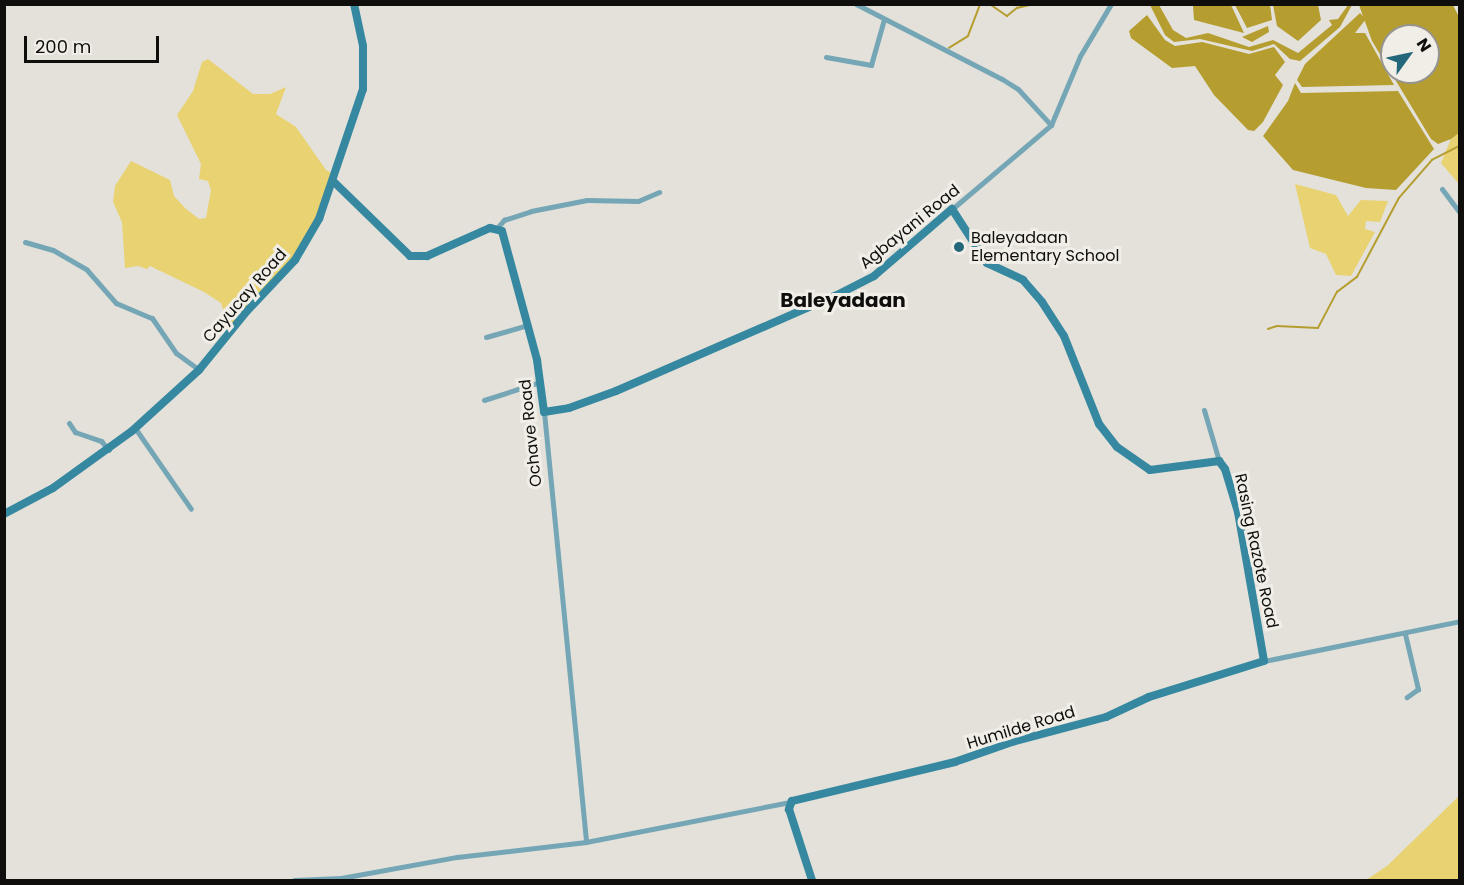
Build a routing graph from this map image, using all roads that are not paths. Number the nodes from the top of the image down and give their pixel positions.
1 (354, 4) edge
2 (856, 4) edge
3 (1112, 4) edge
4 (884, 19) junction
5 (826, 57) dead end
6 (1051, 125) junction
7 (333, 180) junction
8 (1442, 189) dead end
9 (659, 192) dead end
10 (952, 209) junction
11 (1460, 213) edge
12 (497, 228) junction
13 (25, 242) dead end
14 (528, 325) junction
15 (486, 337) dead end
16 (199, 370) junction
17 (540, 382) junction
18 (484, 400) dead end
19 (1204, 410) dead end
20 (544, 412) junction
21 (69, 423) dead end
22 (135, 428) junction
23 (109, 450) junction
24 (1219, 461) junction
25 (191, 509) dead end
26 (4, 514) edge
27 (1460, 621) edge
28 (1405, 634) junction
29 (1264, 661) junction
30 (1407, 697) dead end
31 (790, 802) junction
32 (586, 842) junction
33 (294, 880) edge
34 (812, 880) edge

1 - 7 street, Cayucay Road
2 - 4 street
3 - 6 street, Agbayani Road
4 - 5 street
4 - 6 street
6 - 10 street, Agbayani Road
7 - 12 street
7 - 16 street, Cayucay Road
8 - 11 street
9 - 12 street
10 - 20 street, Agbayani Road
10 - 24 street, Rasing Razote Road
12 - 14 street, Ochave Road
13 - 16 street
14 - 15 street
14 - 17 street, Ochave Road
16 - 22 street, Cayucay Road
17 - 18 street
17 - 20 street, Ochave Road
19 - 24 street
20 - 32 street, Ochave Road
21 - 23 street
22 - 23 street, Cayucay Road
22 - 25 street
23 - 26 street, Cayucay Road
24 - 29 street, Rasing Razote Road
27 - 28 street, Humilde Road
28 - 29 street, Humilde Road
28 - 30 street
29 - 31 street, Humilde Road
31 - 32 street, Humilde Road
31 - 34 street
32 - 33 street, Humilde Road

